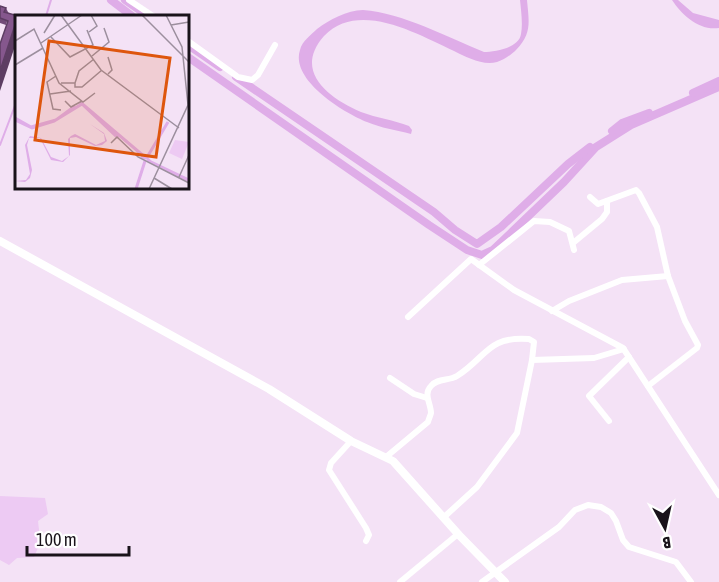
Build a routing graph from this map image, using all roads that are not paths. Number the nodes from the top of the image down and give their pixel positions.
1 (129, 0) edge
2 (152, 15) edge
3 (189, 42) edge
4 (275, 45) dead end
5 (590, 197) dead end
6 (607, 201) junction
7 (0, 241) edge
8 (480, 265) junction
9 (668, 276) junction
10 (552, 311) junction
11 (408, 317) dead end
12 (624, 349) junction
13 (629, 357) junction
14 (532, 360) junction
15 (390, 378) dead end
16 (648, 386) junction
17 (428, 398) junction
18 (609, 421) dead end
19 (351, 441) junction
20 (386, 457) junction
21 (719, 495) edge
22 (443, 518) junction
23 (458, 534) junction
24 (366, 541) dead end
25 (495, 572) junction
26 (400, 582) edge
27 (482, 582) edge
28 (505, 582) edge
29 (691, 582) edge

1 - 2 street
3 - 4 street
5 - 6 street
6 - 8 street
6 - 9 street
7 - 19 street
8 - 10 street
8 - 11 street
9 - 10 street
9 - 16 street
10 - 12 street
12 - 13 street
12 - 14 street
13 - 16 street
13 - 18 street
14 - 17 street
14 - 22 street
15 - 17 street
16 - 21 street
17 - 20 street
19 - 20 street
19 - 24 street
20 - 22 street
22 - 23 street
23 - 25 street
23 - 26 street
25 - 27 street
25 - 28 street
25 - 29 street

